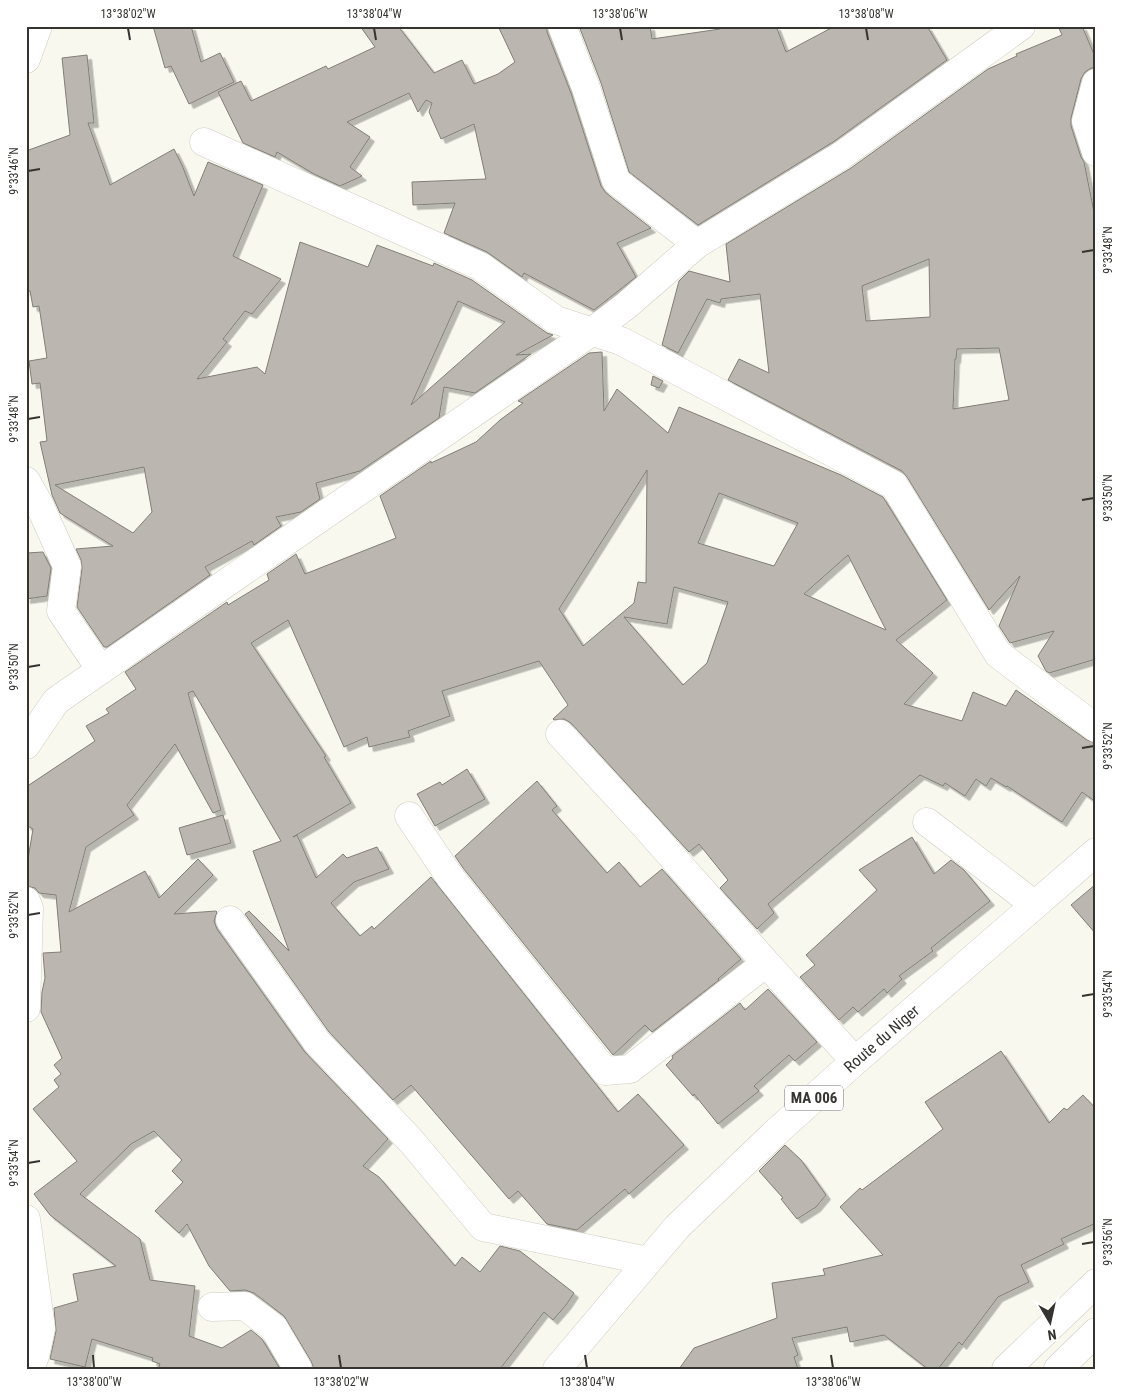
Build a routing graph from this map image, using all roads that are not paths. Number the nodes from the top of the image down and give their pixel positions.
1 (38, 26) edge
2 (562, 26) edge
3 (1021, 26) edge
4 (26, 59) edge
5 (1096, 83) edge
6 (204, 142) dead end
7 (1096, 152) edge
8 (697, 244) junction
9 (593, 331) junction
10 (26, 481) edge
11 (101, 670) junction
12 (1096, 728) edge
13 (560, 734) dead end
14 (30, 737) edge
15 (409, 816) dead end
16 (927, 822) dead end
17 (1096, 852) edge
18 (26, 901) edge
19 (1035, 905) junction
20 (230, 920) dead end
21 (766, 962) junction
22 (26, 1008) edge
23 (855, 1062) junction
24 (26, 1219) edge
25 (648, 1261) junction
26 (1096, 1283) edge
27 (212, 1307) dead end
28 (1096, 1332) edge
29 (30, 1369) edge
30 (298, 1369) edge
31 (557, 1369) edge
32 (1006, 1369) edge
33 (1058, 1369) edge

1 - 4 main road
2 - 8 main road
3 - 8 main road
5 - 7 main road
6 - 9 main road
8 - 9 main road
9 - 11 main road
9 - 12 main road
10 - 11 main road
11 - 14 main road
13 - 21 main road
15 - 21 main road
16 - 19 main road
17 - 19 main road, Route du Niger / MA 006
18 - 22 main road
19 - 23 main road, Route du Niger / MA 006
20 - 25 main road
21 - 23 main road
23 - 25 main road, Route du Niger / MA 006
24 - 29 main road
25 - 31 main road, Route du Niger / MA 006
26 - 32 main road
27 - 30 main road
28 - 33 main road

